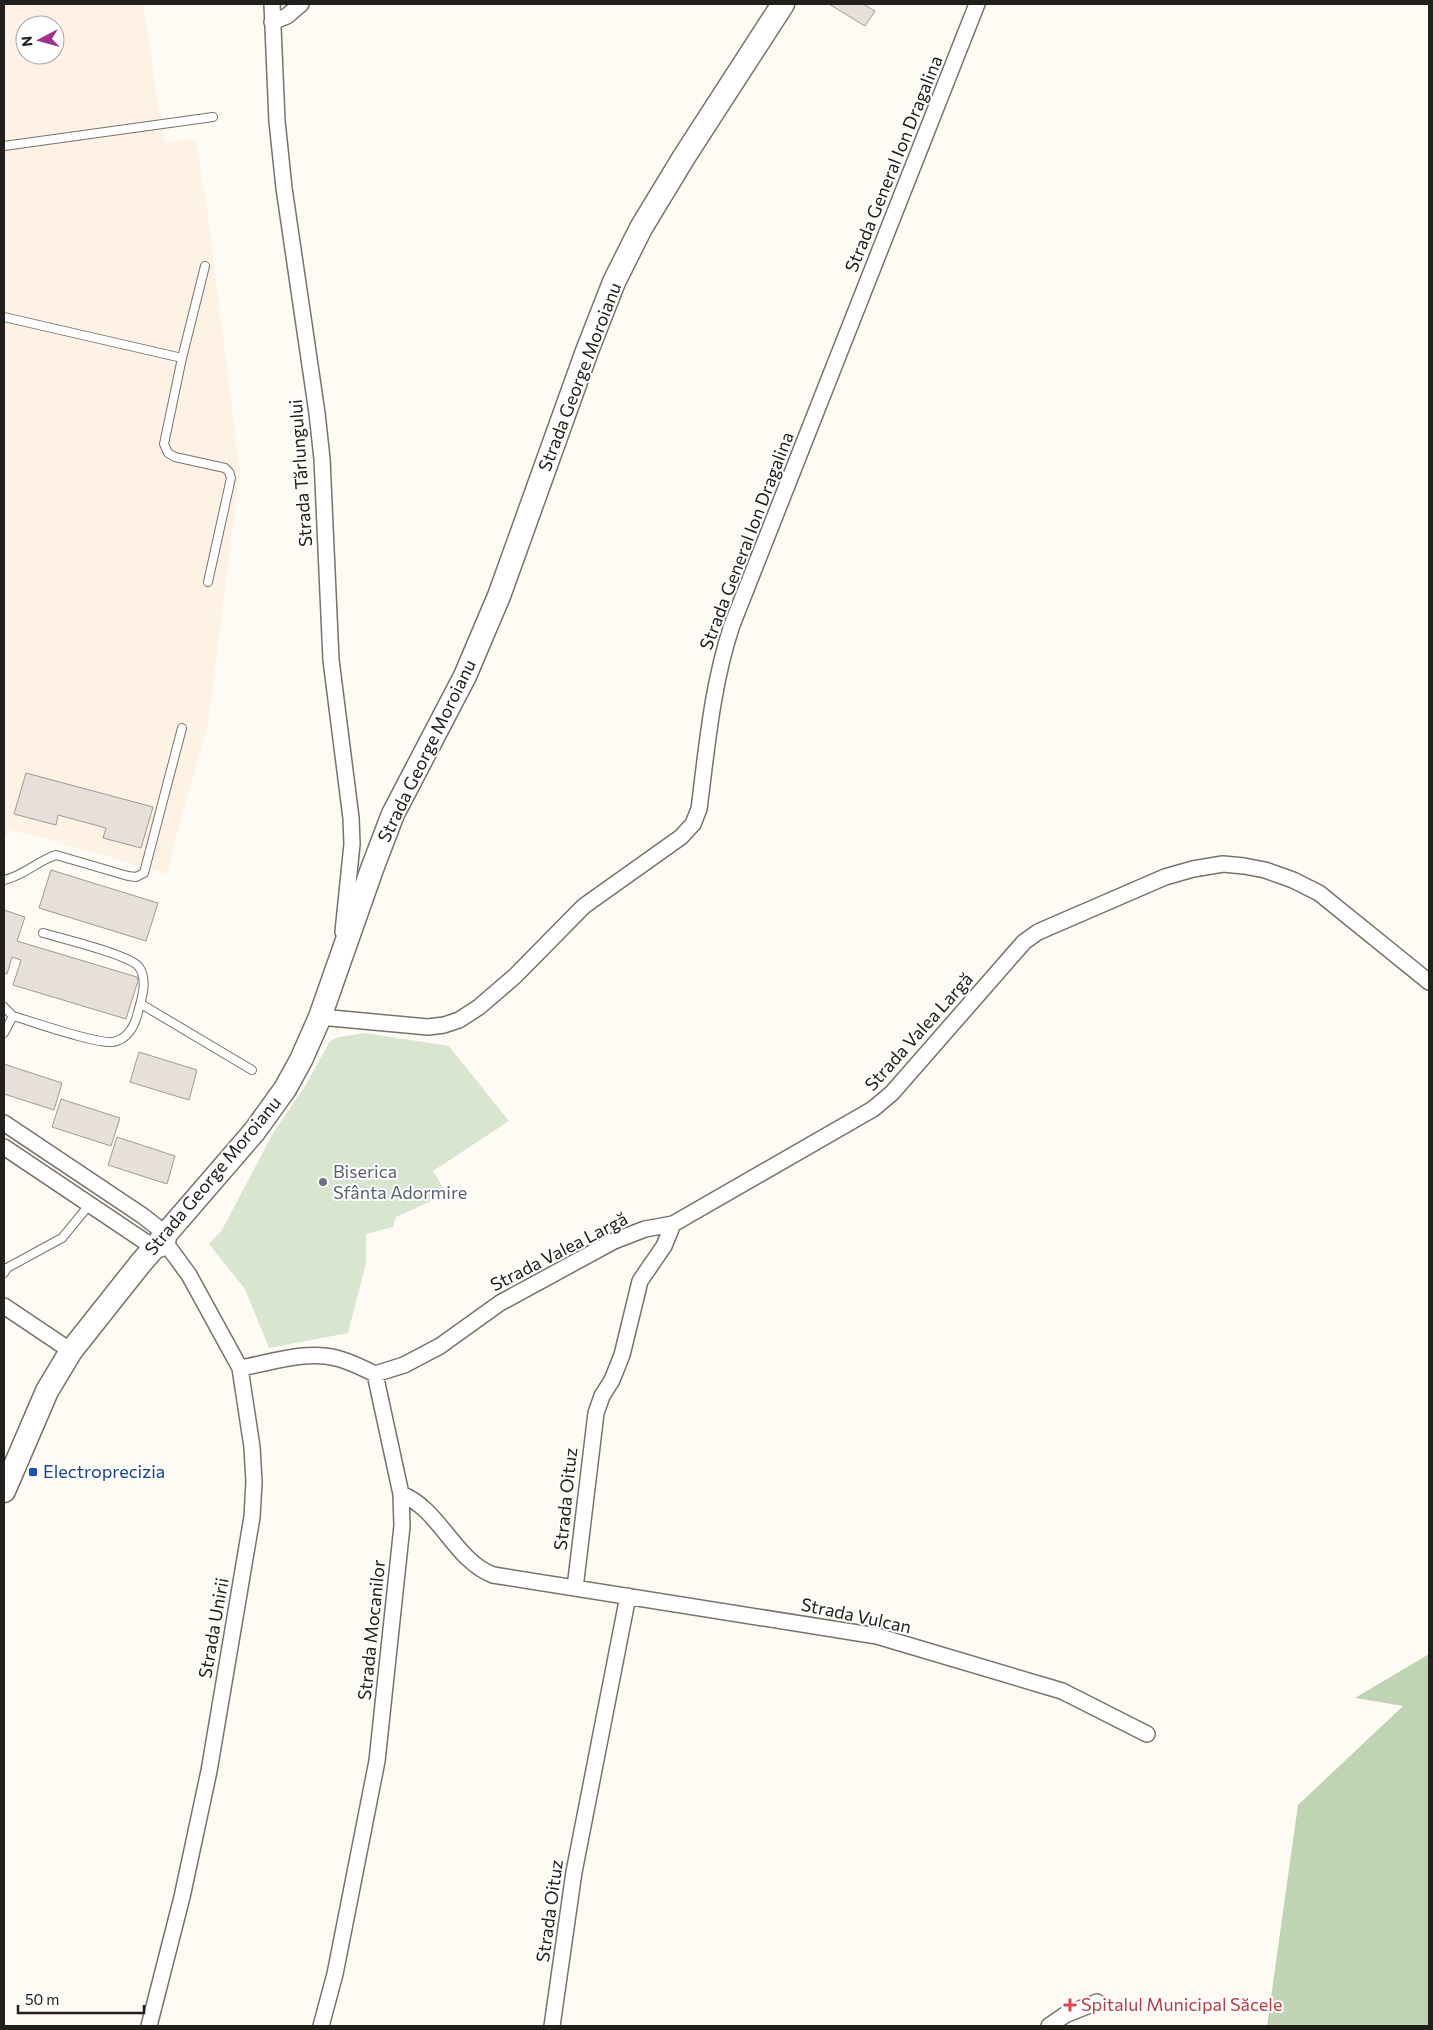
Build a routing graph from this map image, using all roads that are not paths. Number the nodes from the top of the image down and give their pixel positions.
1 (272, 4) edge
2 (301, 4) edge
3 (783, 4) edge
4 (977, 4) edge
5 (272, 22) junction
6 (213, 116) dead end
7 (4, 146) edge
8 (205, 266) dead end
9 (4, 317) edge
10 (182, 358) junction
11 (208, 582) dead end
12 (182, 728) dead end
13 (4, 880) edge
14 (42, 933) dead end
15 (346, 941) junction
16 (1429, 982) edge
17 (141, 1004) junction
18 (4, 1007) edge
19 (13, 1016) junction
20 (320, 1017) junction
21 (4, 1034) edge
22 (252, 1070) dead end
23 (4, 1122) edge
24 (4, 1147) edge
25 (90, 1204) junction
26 (673, 1224) junction
27 (163, 1243) junction
28 (4, 1273) edge
29 (4, 1306) edge
30 (71, 1352) junction
31 (240, 1368) junction
32 (375, 1374) junction
33 (4, 1491) edge
34 (401, 1494) junction
35 (575, 1588) junction
36 (628, 1596) junction
37 (1147, 1734) dead end
38 (1097, 2002) dead end
39 (149, 2026) edge
40 (321, 2026) edge
41 (552, 2026) edge
42 (1049, 2026) edge

1 - 5 street, Strada Tărlungului
2 - 5 street
3 - 15 main road, Strada George Moroianu
4 - 20 street, Strada General Ion Dragalina
5 - 15 street, Strada Tărlungului
6 - 7 lane
8 - 10 lane
9 - 10 lane
10 - 11 lane
12 - 13 lane
14 - 17 lane
15 - 20 main road, Strada George Moroianu
16 - 26 street, Strada Valea Largă
17 - 19 lane
17 - 22 lane
18 - 19 lane
19 - 21 lane
20 - 27 main road, Strada George Moroianu
23 - 27 street
24 - 25 street
25 - 27 street
25 - 28 lane
26 - 32 street, Strada Valea Largă
26 - 35 street, Strada Oituz
27 - 30 main road, Strada George Moroianu
27 - 31 street, Strada Unirii
29 - 30 street
30 - 33 main road, Strada George Moroianu
31 - 32 street
31 - 39 street, Strada Unirii
32 - 34 street, Strada Mocanilor
34 - 35 street
34 - 40 street, Strada Mocanilor
35 - 36 street, Strada Vulcan
36 - 37 street, Strada Vulcan
36 - 41 street, Strada Oituz
38 - 42 street

